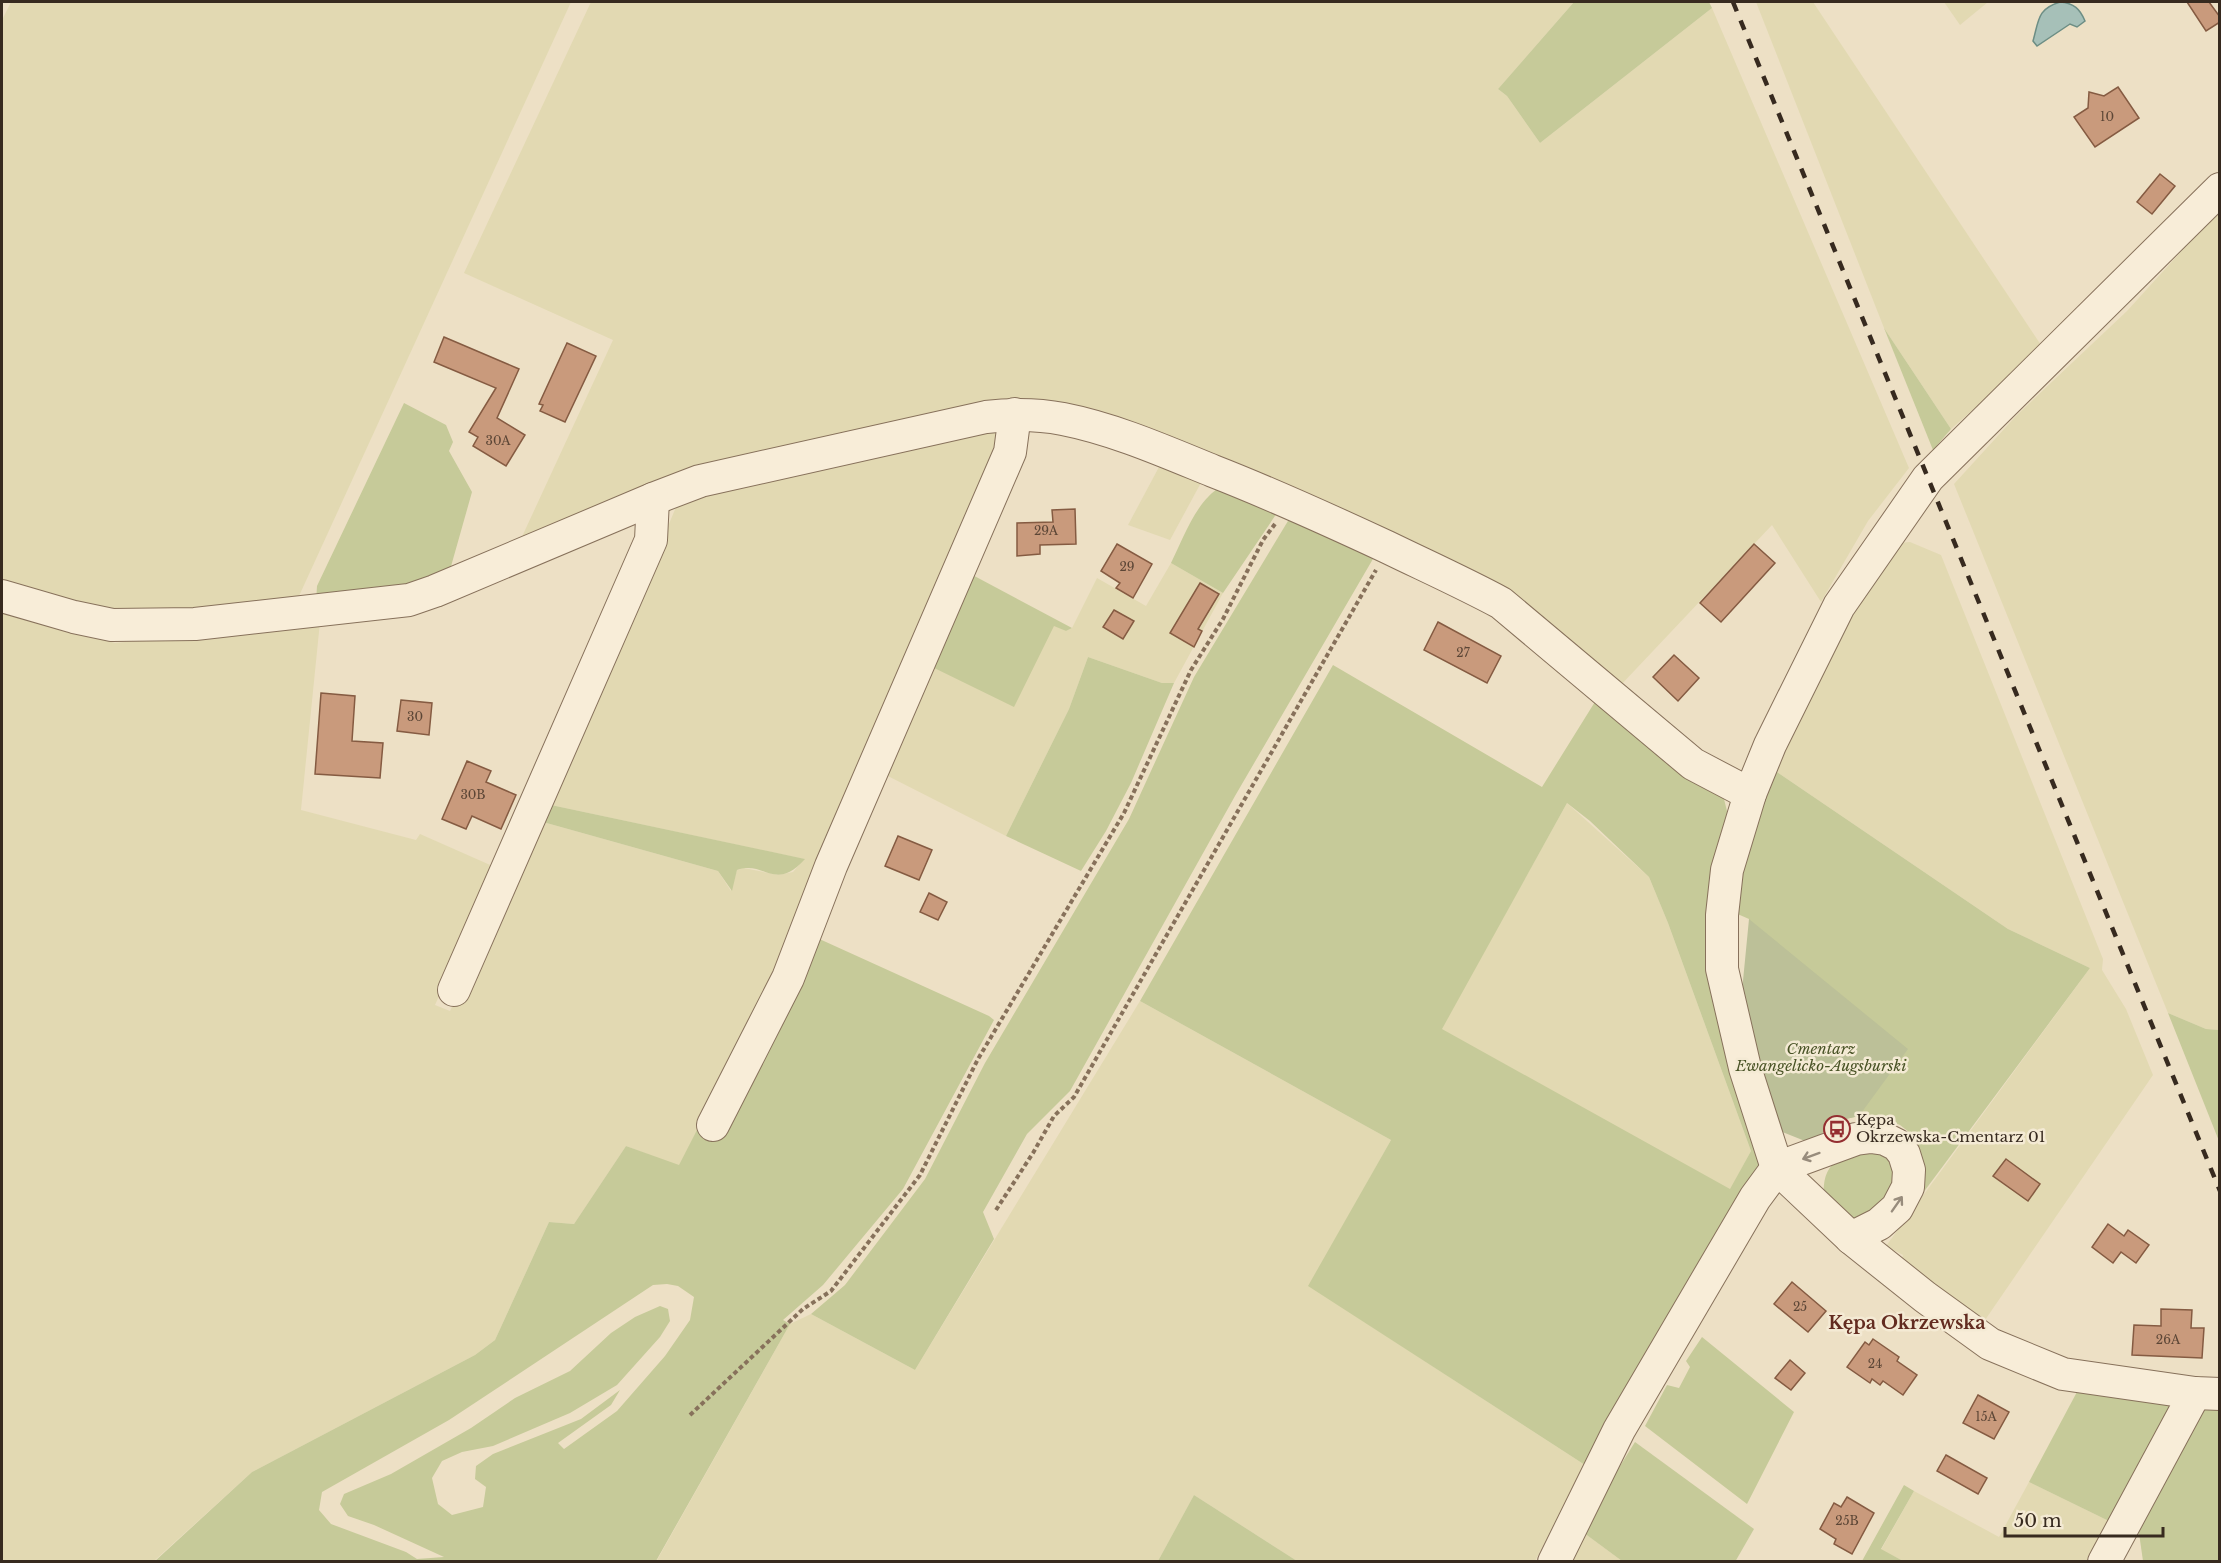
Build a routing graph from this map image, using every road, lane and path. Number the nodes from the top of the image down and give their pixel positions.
1 (2220, 189) edge
2 (1015, 414) junction
3 (653, 499) junction
4 (1292, 502) junction
5 (1389, 548) junction
6 (2, 596) edge
7 (1750, 794) junction
8 (454, 990) dead end
9 (713, 1125) dead end
10 (1777, 1168) junction
11 (996, 1210) dead end
12 (1851, 1238) junction
13 (2207, 1394) edge
14 (690, 1415) dead end
15 (1554, 1562) edge
16 (2104, 1562) edge

1 - 7 street
2 - 3 street
2 - 4 street
2 - 9 street
3 - 6 street
3 - 8 street
4 - 5 street
4 - 14 path
5 - 7 street
5 - 11 path
7 - 10 street
10 - 12 street
12 -> 10 street
10 - 15 street
12 - 13 street
13 - 16 street

